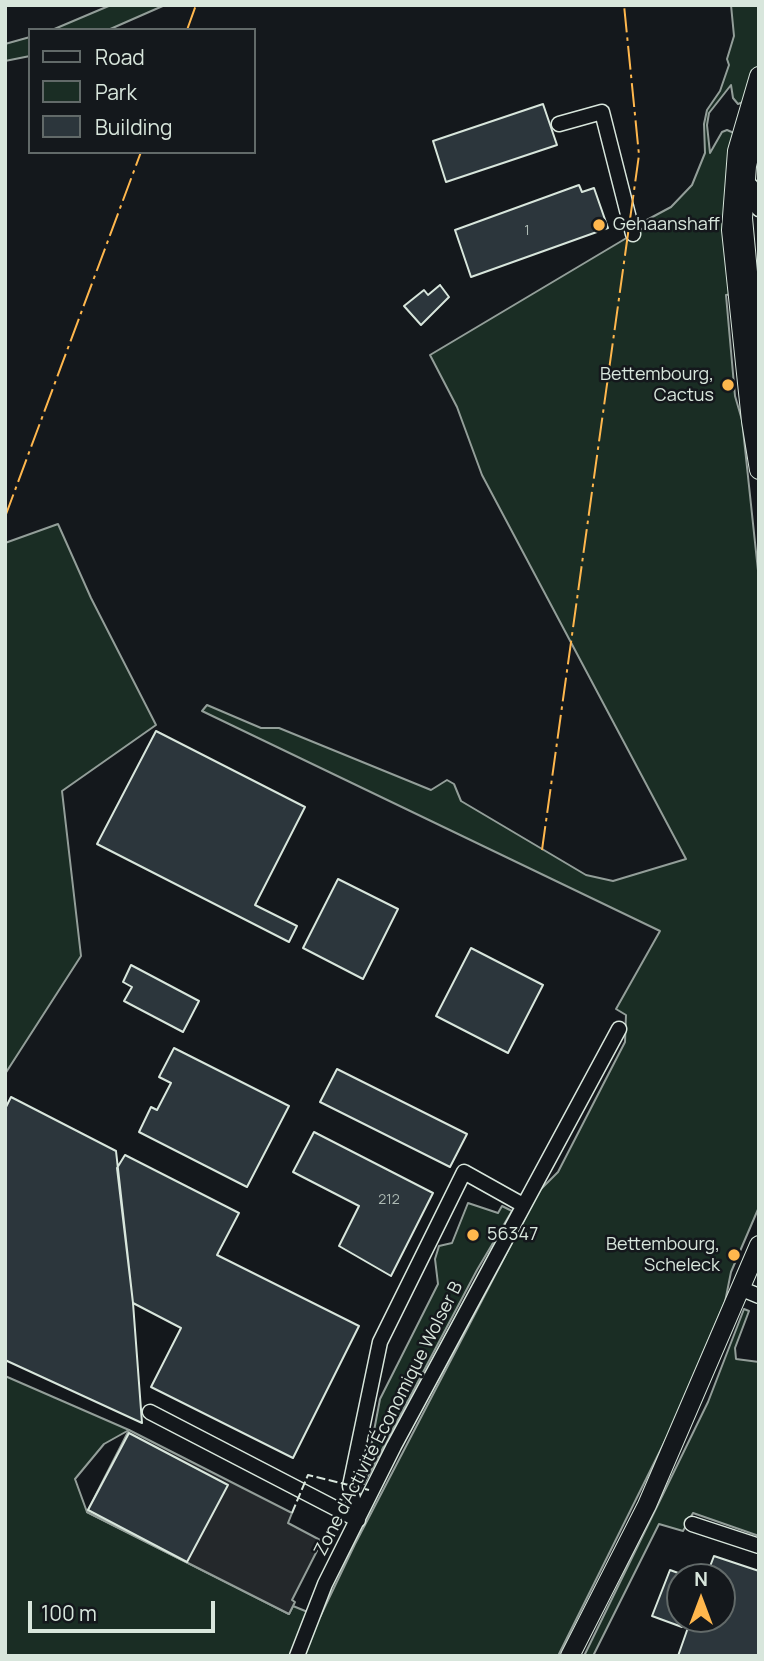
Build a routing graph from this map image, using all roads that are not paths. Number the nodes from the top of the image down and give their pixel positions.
1 (759, 76) edge
2 (757, 121) edge
3 (559, 124) dead end
4 (733, 177) junction
5 (759, 209) edge
6 (633, 234) dead end
7 (753, 286) edge
8 (759, 312) edge
9 (759, 334) edge
10 (759, 391) edge
11 (759, 470) edge
12 (619, 1029) dead end
13 (523, 1205) junction
14 (757, 1253) edge
15 (742, 1289) junction
16 (759, 1296) edge
17 (150, 1412) dead end
18 (358, 1520) junction
19 (692, 1524) dead end
20 (759, 1546) edge
21 (297, 1656) edge
22 (570, 1656) edge

1 - 4 main road
2 - 5 street
2 - 7 main road
3 - 6 street
4 - 7 main road
4 - 11 main road
7 - 10 main road
8 - 9 street
12 - 13 street, Zone d'Activité Économique Wolser B
13 - 18 street, Zone d'Activité Économique Wolser B
13 - 18 street
14 - 15 main road
15 - 16 street
15 - 22 main road
17 - 18 street
18 - 21 street, Zone d'Activité Économique Wolser B
19 - 20 street

